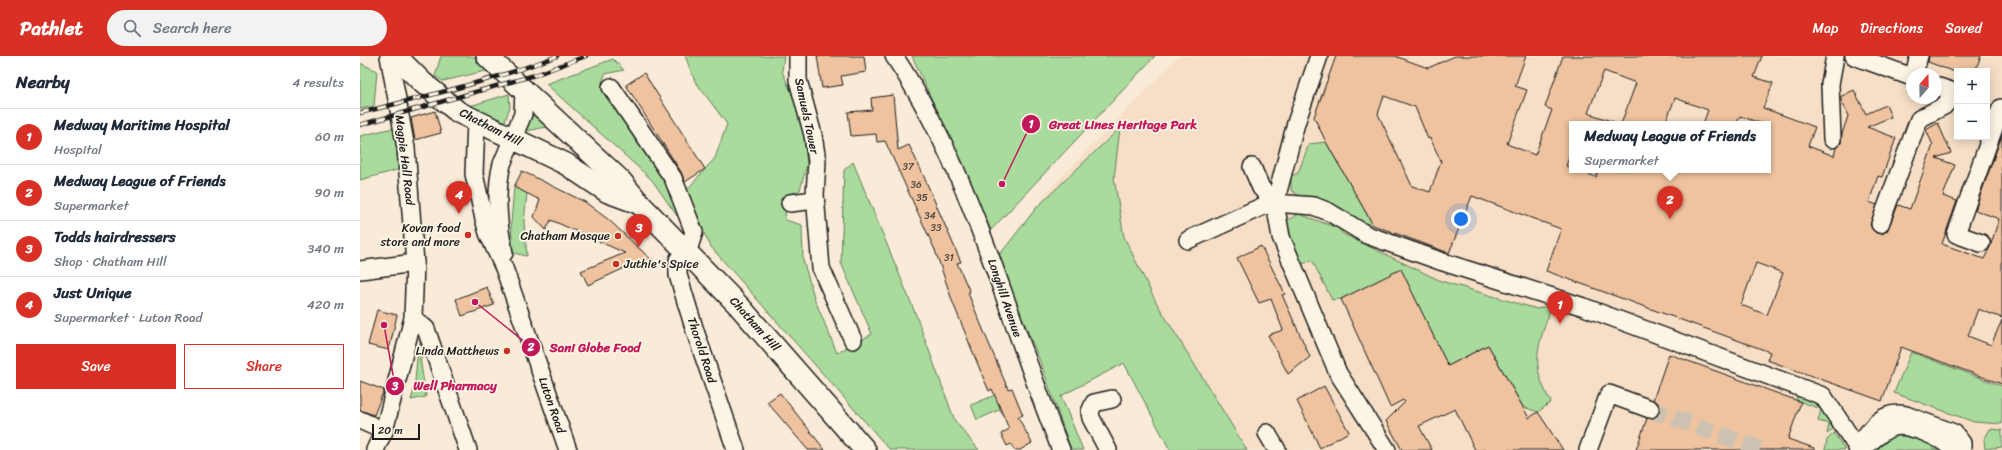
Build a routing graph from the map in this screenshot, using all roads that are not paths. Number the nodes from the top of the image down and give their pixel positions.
1 (389, 56) edge
2 (396, 56) edge
3 (487, 56) edge
4 (798, 56) edge
5 (894, 56) edge
6 (1319, 56) edge
7 (1835, 56) edge
8 (1854, 56) edge
9 (1919, 56) edge
10 (1916, 68) edge
11 (1906, 75) edge
12 (611, 86) dead end
13 (1942, 88) edge
14 (524, 90) junction
15 (1954, 91) edge
16 (1954, 95) edge
17 (1997, 106) edge
18 (476, 122) junction
19 (513, 139) junction
20 (1832, 139) dead end
21 (1252, 167) dead end
22 (815, 200) junction
23 (790, 203) dead end
24 (1275, 203) junction
25 (639, 204) junction
26 (1880, 224) dead end
27 (1188, 240) dead end
28 (1981, 243) dead end
29 (686, 252) junction
30 (415, 263) junction
31 (504, 268) junction
32 (360, 270) edge
33 (414, 318) junction
34 (853, 340) dead end
35 (1112, 399) dead end
36 (1650, 409) tunnel mouth
37 (360, 420) edge
38 (1267, 433) dead end
39 (382, 442) edge
40 (1859, 449) edge
41 (468, 450) edge
42 (568, 450) edge
43 (736, 450) edge
44 (864, 450) edge
45 (1061, 450) edge
46 (1108, 450) edge
47 (1277, 450) edge
48 (1387, 450) edge
49 (1588, 450) edge
50 (1953, 450) edge
51 (1962, 450) edge

1 - 30 street, Magpie Hall Road
2 - 18 main road, Chatham Hill
3 - 14 main road, Chatham Hill
4 - 22 street, Samuels Tower
5 - 45 street, Longhill Avenue
6 - 24 street
7 - 20 street
8 - 11 street
9 - 10 street
12 - 29 street, Thorold Road
13 - 15 street
14 - 19 street, Luton Road
14 - 25 main road, Chatham Hill
16 - 26 street
17 - 28 street
18 - 19 main road, Chatham Hill
18 - 31 street, Luton Road
19 - 25 main road, Chatham Hill
19 - 31 street, Luton Road
21 - 24 street
22 - 23 street
22 - 34 street, Samuels Tower
24 - 27 street
24 - 40 street
24 - 48 street
25 - 29 main road, Chatham Hill
29 - 43 street, Thorold Road
29 - 44 main road, Chatham Hill
30 - 32 street
30 - 33 street, Magpie Hall Road
31 - 42 street, Luton Road
33 - 39 street, Magpie Hall Road
33 - 41 street
35 - 46 street
36 - 49 street
37 - 39 street
38 - 47 street
40 - 50 street
40 - 51 street

